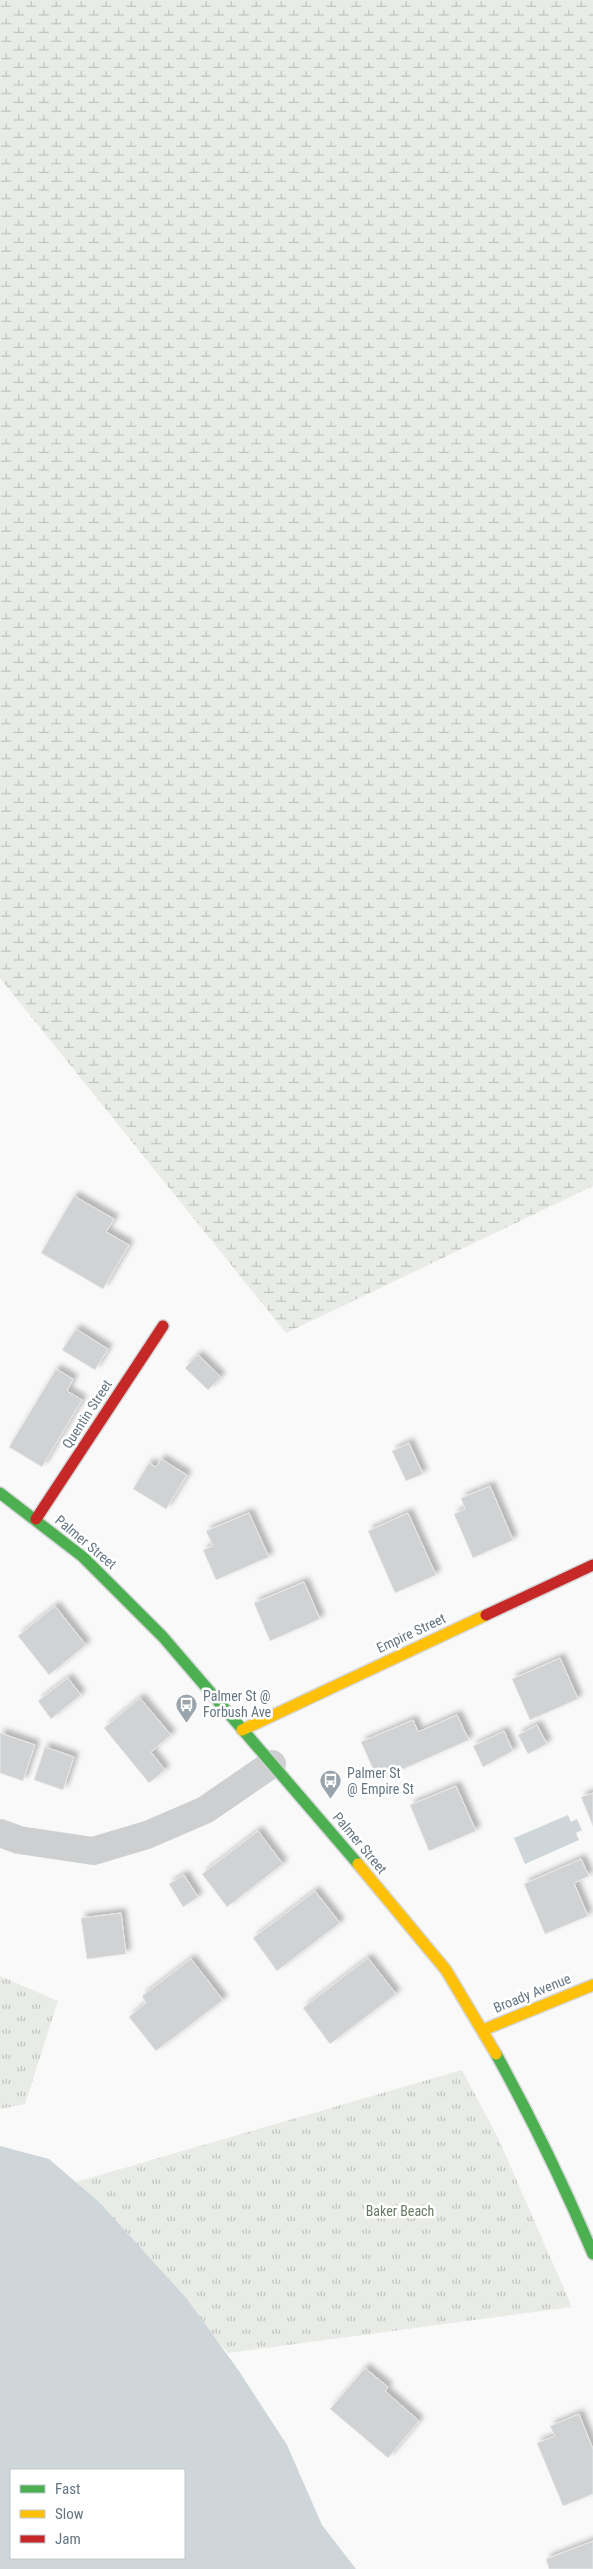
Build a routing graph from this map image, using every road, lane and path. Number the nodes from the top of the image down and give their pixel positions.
1 (163, 1326) dead end
2 (0, 1493) edge
3 (36, 1519) junction
4 (593, 1564) edge
5 (242, 1730) junction
6 (272, 1764) junction
7 (0, 1833) edge
8 (593, 1985) edge
9 (483, 2030) junction
10 (593, 2254) edge

1 - 3 street, Quentin Street
2 - 3 street, Palmer Street
3 - 5 street, Palmer Street
4 - 5 street, Empire Street
5 - 6 street, Palmer Street
6 - 7 street
6 - 9 street, Palmer Street
8 - 9 street, Broady Avenue
9 - 10 street, Palmer Street

